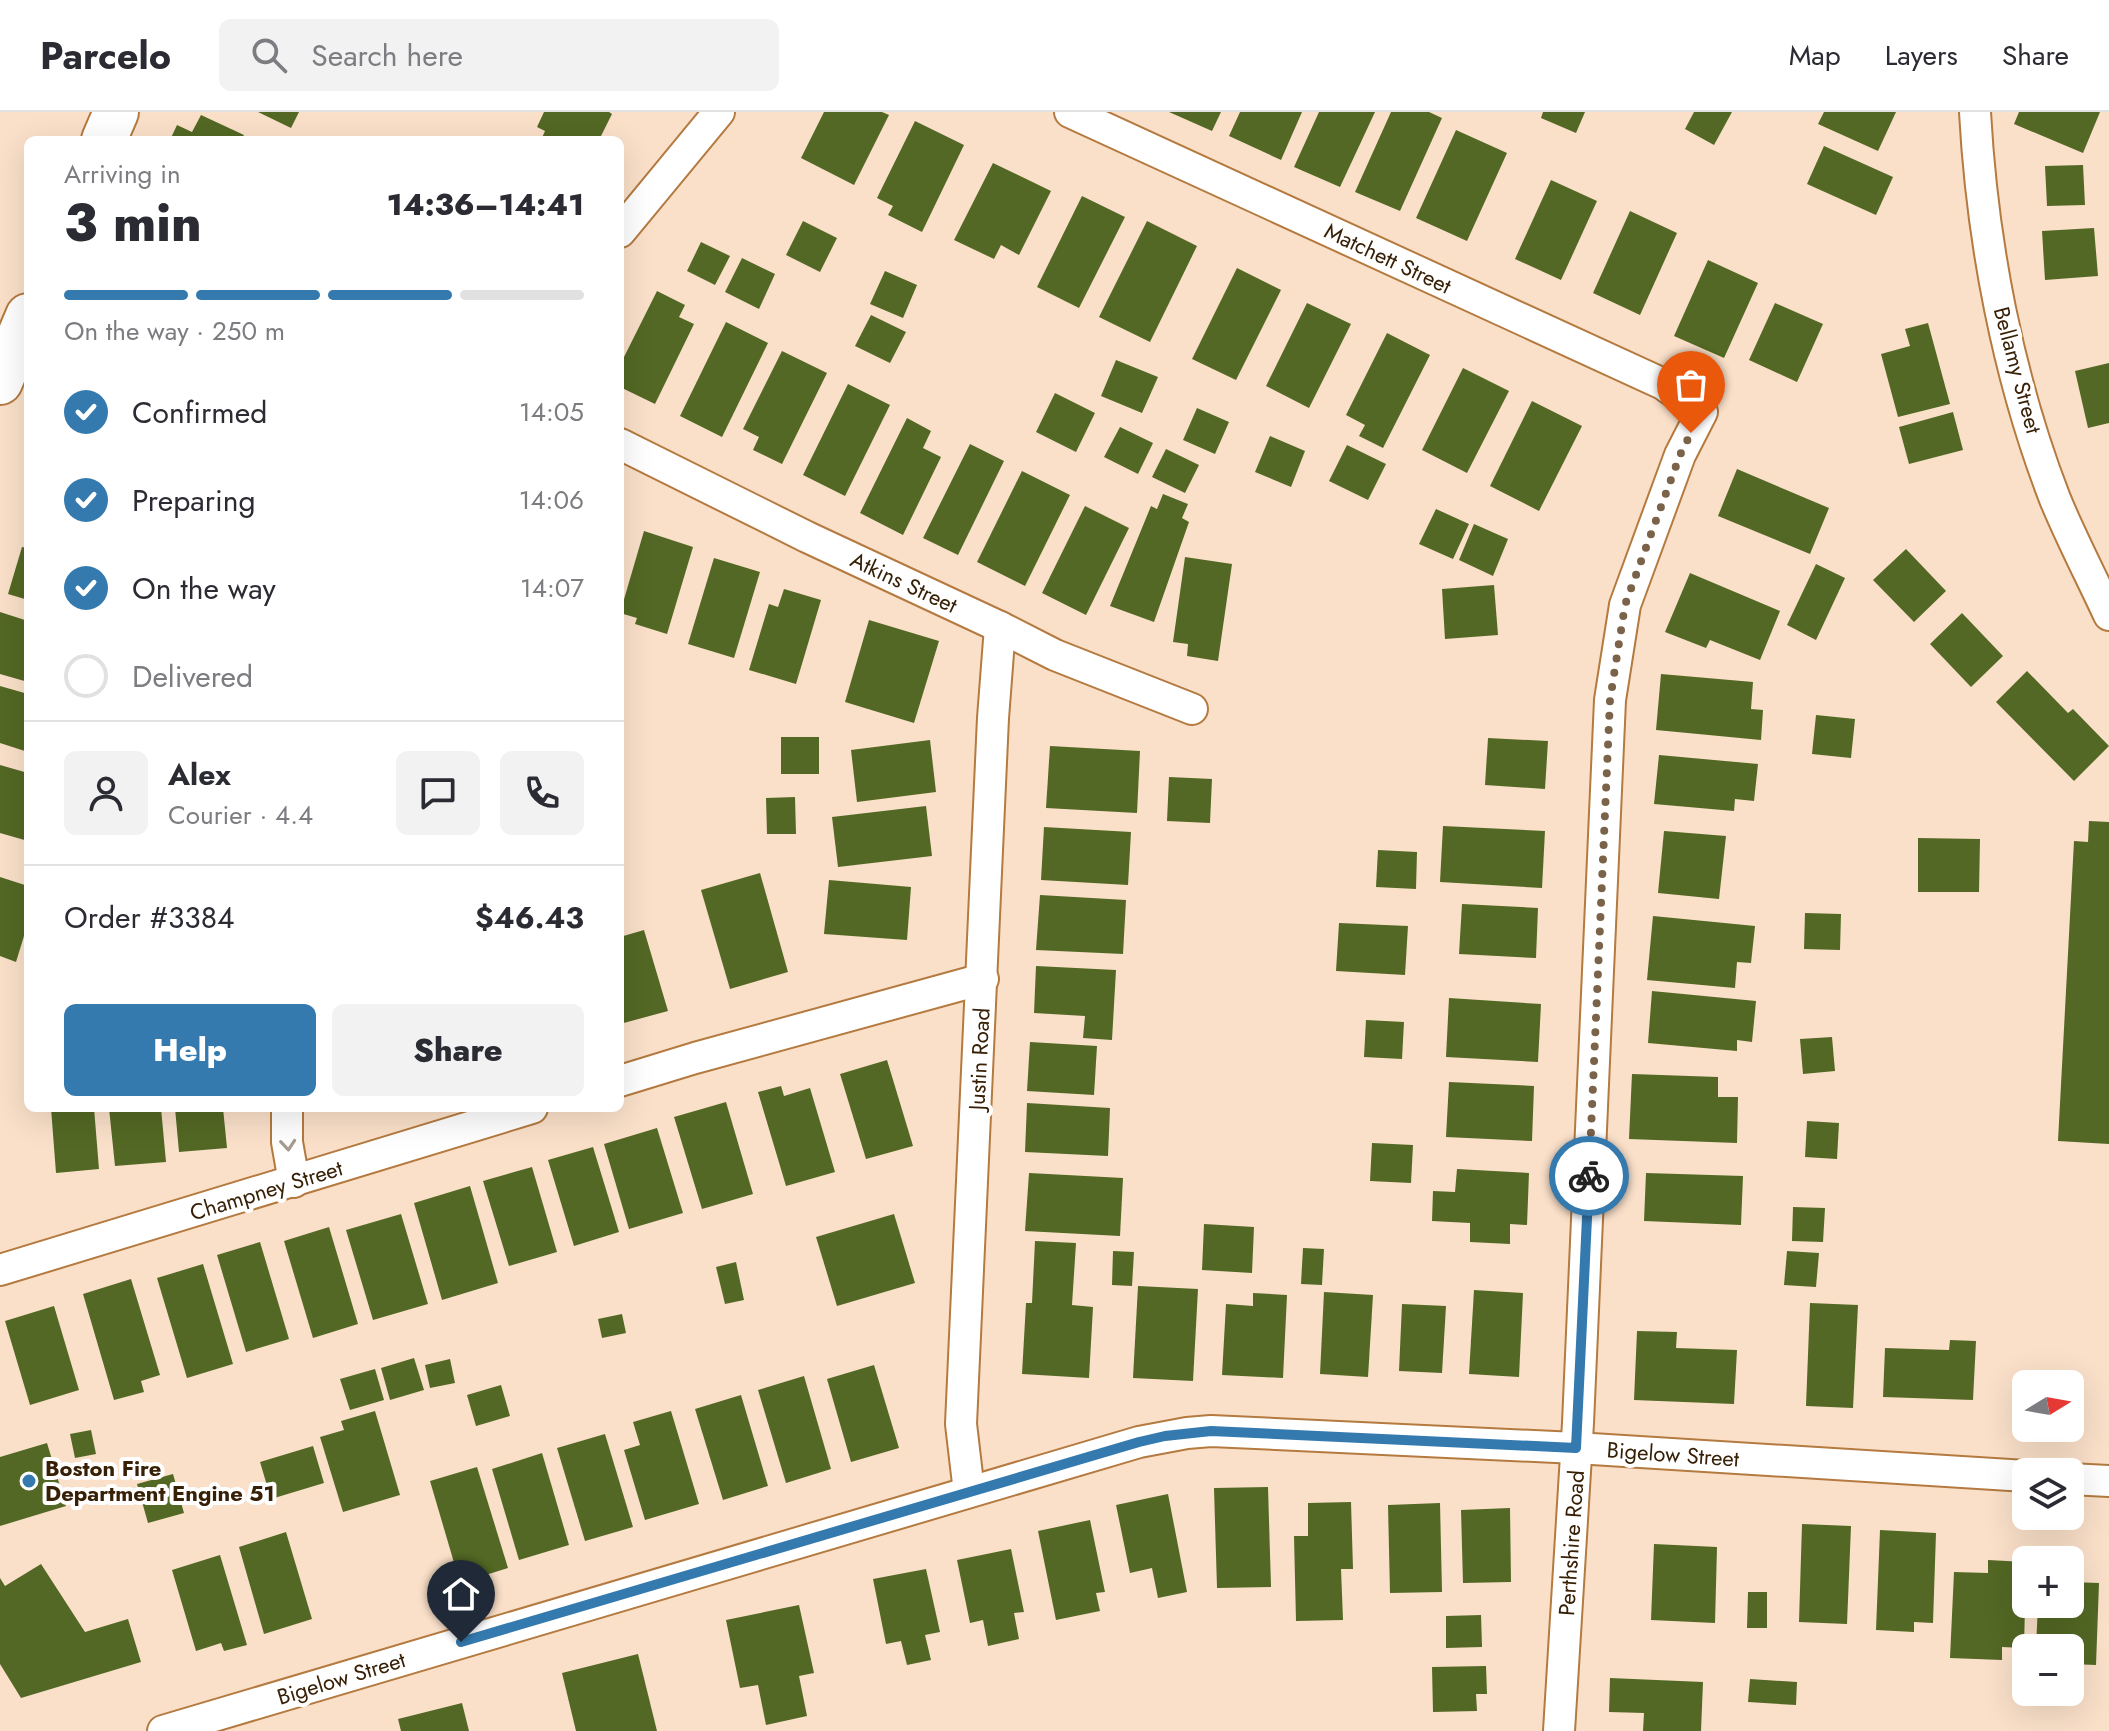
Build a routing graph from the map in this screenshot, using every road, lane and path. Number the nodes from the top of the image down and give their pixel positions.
1 (116, 112) edge
2 (719, 112) edge
3 (1070, 112) edge
4 (1975, 112) edge
5 (106, 136) edge
6 (624, 227) edge
7 (24, 325) edge
8 (0, 382) edge
9 (1702, 412) joint
10 (624, 446) edge
11 (2109, 615) edge
12 (1000, 627) junction
13 (1192, 709) dead end
14 (983, 979) junction
15 (624, 1080) edge
16 (287, 1112) edge
17 (519, 1112) edge
18 (294, 1182) junction
19 (0, 1270) edge
20 (1576, 1448) junction
21 (2012, 1475) edge
22 (2084, 1480) edge
23 (2109, 1481) edge
24 (969, 1492) junction
25 (163, 1731) edge
26 (1559, 1731) edge

1 - 5 main road
2 - 6 street
3 - 9 street, Matchett Street
4 - 11 street, Bellamy Street
7 - 8 main road
9 - 20 street, Perthshire Road
10 - 12 street, Atkins Street
12 - 13 street, Atkins Street
12 - 14 street, Justin Road
14 - 15 street
14 - 24 street, Justin Road
16 -> 18 street
17 - 18 street, Champney Street
18 - 19 street, Champney Street
20 - 21 street, Bigelow Street
20 - 24 street, Bigelow Street
20 - 26 street, Perthshire Road
22 - 23 street
24 - 25 street, Bigelow Street

